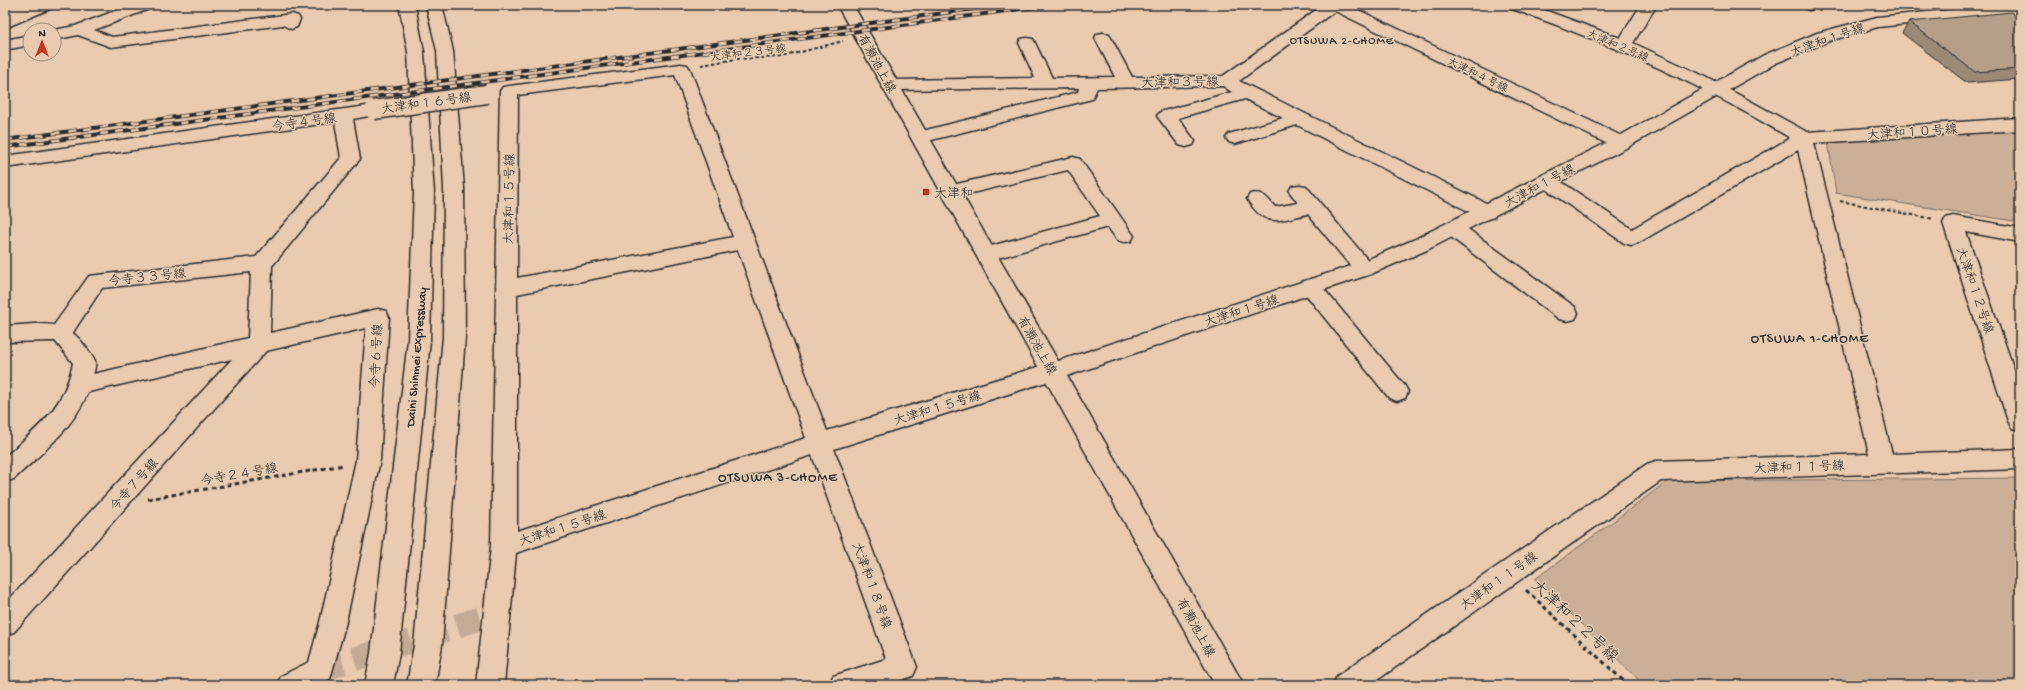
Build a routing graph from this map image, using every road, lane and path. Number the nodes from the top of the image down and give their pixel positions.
1 (46, 5) edge
2 (146, 5) edge
3 (407, 5) edge
4 (434, 5) edge
5 (845, 5) edge
6 (1335, 5) edge
7 (1515, 5) edge
8 (1649, 5) edge
9 (5, 6) edge
10 (2020, 12) edge
11 (27, 13) junction
12 (5, 23) edge
13 (292, 24) dead end
14 (79, 30) junction
15 (62, 33) edge
16 (862, 36) junction
17 (1103, 38) dead end
18 (22, 42) edge
19 (1027, 43) dead end
20 (5, 45) edge
21 (1623, 46) junction
22 (681, 69) junction
23 (1227, 81) junction
24 (1126, 82) junction
25 (1046, 83) junction
26 (1089, 83) junction
27 (890, 85) junction
28 (1718, 89) junction
29 (509, 91) junction
30 (1247, 93) junction
31 (343, 115) junction
32 (1298, 119) junction
33 (2020, 124) edge
34 (920, 138) junction
35 (1235, 138) dead end
36 (1804, 138) junction
37 (1186, 141) dead end
38 (1621, 143) junction
39 (5, 162) edge
40 (1546, 181) junction
41 (1299, 191) dead end
42 (951, 192) junction
43 (1818, 196) junction
44 (1257, 199) dead end
45 (1313, 207) junction
46 (1487, 212) junction
47 (1113, 219) junction
48 (1953, 223) junction
49 (1454, 229) junction
50 (2020, 235) edge
51 (1124, 236) dead end
52 (746, 241) junction
53 (987, 254) junction
54 (262, 264) junction
55 (1364, 269) junction
56 (1311, 287) junction
57 (507, 288) junction
58 (1567, 313) dead end
59 (5, 334) edge
60 (60, 334) junction
61 (259, 344) junction
62 (1054, 371) junction
63 (80, 385) junction
64 (1397, 392) dead end
65 (2020, 421) edge
66 (821, 443) junction
67 (2020, 459) edge
68 (368, 460) junction
69 (1884, 464) junction
70 (5, 472) edge
71 (114, 505) junction
72 (504, 546) junction
73 (1508, 573) junction
74 (5, 623) edge
75 (291, 685) edge
76 (379, 685) edge
77 (422, 685) edge
78 (490, 685) edge
79 (843, 685) edge
80 (1230, 685) edge
81 (1347, 685) edge
82 (1628, 685) edge

1 - 11 main road
2 - 14 main road
3 - 76 main road, Daini Shinmei Expressway
4 - 77 main road
5 - 16 main road, 有瀬池上線
6 - 23 main road, 大津和４号線
6 - 38 main road, 大津和４号線
7 - 21 main road, 大津和２号線
8 - 21 main road
9 - 11 main road
10 - 28 main road, 大津和１号線
11 - 12 main road
13 - 14 main road
14 - 15 main road
16 - 22 path, 大津和２３号線
16 - 27 main road, 有瀬池上線
17 - 24 main road
18 - 20 main road
19 - 25 main road
21 - 28 main road, 大津和２号線
22 - 29 main road
22 - 52 main road
23 - 24 main road, 大津和３号線
23 - 30 main road, 大津和３号線
24 - 26 main road, 大津和３号線
25 - 26 main road, 大津和３号線
25 - 27 main road, 大津和３号線
26 - 34 main road
27 - 34 main road, 有瀬池上線
28 - 36 main road
28 - 38 main road, 大津和１号線
29 - 31 main road, 大津和１６号線, bridge
29 - 57 main road, 大津和１５号線
30 - 32 main road, 大津和３号線
30 - 37 main road
31 - 39 main road, 今寺４号線
31 - 54 main road, 今寺４号線
32 - 35 main road
32 - 46 main road, 大津和３号線
33 - 36 main road, 大津和１０号線
34 - 42 main road, 有瀬池上線
36 - 40 main road
36 - 43 main road
38 - 40 main road, 大津和１号線
40 - 46 main road, 大津和１号線
41 - 45 main road
42 - 47 main road
42 - 53 main road, 有瀬池上線
43 - 48 path
43 - 69 main road
44 - 45 main road
45 - 55 main road
46 - 49 main road, 大津和１号線
47 - 51 main road
47 - 53 main road
48 - 50 main road, 大津和１２号線
48 - 65 main road, 大津和１２号線
49 - 55 main road, 大津和１号線
49 - 58 main road
52 - 57 main road
52 - 66 main road
53 - 62 main road, 有瀬池上線
54 - 60 main road, 今寺３３号線
54 - 61 main road
55 - 56 main road, 大津和１号線
56 - 62 main road, 大津和１号線
56 - 64 main road
57 - 72 main road, 大津和１５号線
59 - 60 main road
60 - 63 main road
61 - 63 main road, 今寺６号線
61 - 68 main road, 今寺６号線
61 - 71 main road, 今寺７号線
62 - 66 main road, 大津和１５号線
62 - 80 main road, 有瀬池上線
63 - 70 main road
66 - 72 main road, 大津和１５号線
66 - 79 main road, 大津和１８号線
67 - 69 main road
68 - 71 path, 今寺２４号線
68 - 75 main road, 今寺６号線
69 - 73 main road, 大津和１１号線
71 - 74 main road, 今寺７号線
72 - 78 main road
73 - 81 main road, 大津和１１号線
73 - 82 path, 大津和２２号線

